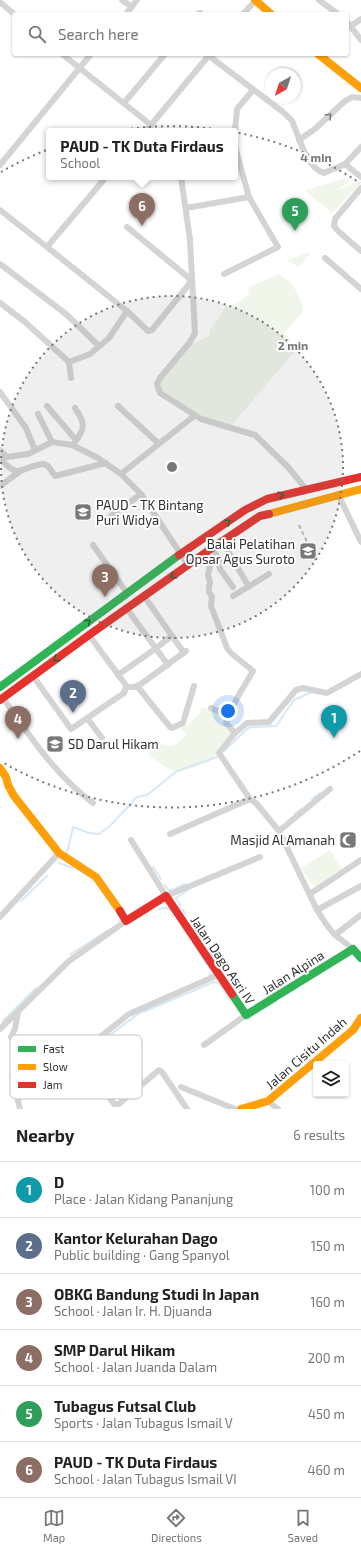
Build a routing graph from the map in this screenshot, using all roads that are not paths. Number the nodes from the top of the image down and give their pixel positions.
1 (122, 0) edge
2 (137, 0) edge
3 (255, 0) edge
4 (319, 0) edge
5 (1, 3) edge
6 (132, 7) junction
7 (12, 12) edge
8 (128, 12) edge
9 (245, 12) edge
10 (269, 12) edge
11 (335, 12) edge
12 (361, 19) edge
13 (349, 24) edge
14 (361, 40) edge
15 (64, 56) edge
16 (89, 56) edge
17 (163, 56) edge
18 (209, 56) edge
19 (211, 56) edge
20 (321, 56) edge
21 (79, 68) junction
22 (361, 88) edge
23 (253, 90) junction
24 (361, 98) edge
25 (124, 103) junction
26 (151, 125) junction
27 (148, 128) edge
28 (235, 128) edge
29 (299, 140) junction
30 (361, 147) edge
31 (238, 158) edge
32 (0, 164) edge
33 (346, 164) junction
34 (361, 177) edge
35 (103, 180) edge
36 (182, 180) edge
37 (361, 188) edge
38 (249, 197) junction
39 (186, 208) junction
40 (0, 210) edge
41 (128, 227) dead end
42 (47, 247) junction
43 (361, 250) edge
44 (325, 258) dead end
45 (0, 264) edge
46 (224, 274) dead end
47 (191, 284) junction
48 (361, 289) edge
49 (0, 304) edge
50 (127, 311) junction
51 (99, 346) junction
52 (69, 362) junction
53 (71, 378) dead end
54 (0, 392) edge
55 (47, 406) dead end
56 (118, 406) dead end
57 (75, 408) dead end
58 (38, 414) dead end
59 (194, 416) junction
60 (52, 442) junction
61 (74, 442) junction
62 (158, 443) junction
63 (0, 450) edge
64 (35, 450) junction
65 (0, 458) edge
66 (106, 464) junction
67 (19, 472) junction
68 (121, 474) junction
69 (361, 477) edge
70 (0, 486) edge
71 (306, 489) junction
72 (361, 489) edge
73 (142, 494) junction
74 (338, 494) junction
75 (245, 510) junction
76 (111, 516) dead end
77 (251, 522) junction
78 (222, 541) junction
79 (361, 542) edge
80 (93, 545) dead end
81 (212, 548) junction
82 (203, 554) junction
83 (180, 555) junction
84 (188, 565) junction
85 (269, 574) dead end
86 (233, 587) dead end
87 (249, 587) junction
88 (127, 593) junction
89 (144, 596) junction
90 (233, 596) dead end
91 (127, 608) junction
92 (89, 635) junction
93 (172, 636) junction
94 (68, 638) junction
95 (74, 646) junction
96 (155, 648) junction
97 (168, 665) junction
98 (118, 674) junction
99 (361, 674) edge
100 (34, 676) junction
101 (137, 686) junction
102 (194, 686) dead end
103 (0, 687) edge
104 (126, 687) junction
105 (2, 699) edge
106 (212, 708) dead end
107 (228, 716) junction
108 (87, 718) junction
109 (235, 733) junction
110 (102, 738) dead end
111 (0, 768) edge
112 (0, 778) edge
113 (8, 785) junction
114 (330, 789) dead end
115 (250, 799) junction
116 (93, 803) dead end
117 (280, 831) junction
118 (170, 834) dead end
119 (131, 840) dead end
120 (59, 852) junction
121 (260, 856) dead end
122 (361, 860) edge
123 (361, 886) edge
124 (310, 894) junction
125 (166, 896) junction
126 (317, 910) junction
127 (361, 915) edge
128 (0, 917) edge
129 (126, 921) junction
130 (335, 936) junction
131 (353, 949) junction
132 (361, 958) edge
133 (218, 975) junction
134 (18, 1010) junction
135 (246, 1015) junction
136 (361, 1018) edge
137 (0, 1029) edge
138 (12, 1035) edge
139 (102, 1035) edge
140 (204, 1045) dead end
141 (142, 1084) edge
142 (181, 1087) dead end
143 (18, 1099) edge
144 (110, 1099) edge
145 (125, 1099) edge
146 (268, 1101) junction
147 (20, 1109) edge
148 (187, 1109) edge
149 (235, 1109) edge
150 (241, 1109) edge
151 (278, 1109) edge

1 - 6 street
2 - 6 street
3 - 9 street
3 - 10 main road
4 - 11 street
5 - 7 street
6 - 8 street
12 - 13 street
13 - 14 street
15 - 21 street
16 - 21 street
17 - 25 street
18 - 26 street
19 - 23 street
20 - 22 main road
21 - 25 street
21 - 32 street
23 - 28 street
23 - 29 street
29 -> 24 street
25 - 26 street
26 - 27 street
29 - 33 street
30 - 33 street
31 - 38 street
33 - 34 street
35 - 42 street
36 - 39 street
37 - 43 street
38 - 39 street
38 - 46 street
39 - 47 street
40 - 42 street
41 - 47 street
42 - 50 street
44 - 48 street
45 - 51 street
47 - 50 street
47 - 59 street
49 - 52 street
50 - 51 street
51 - 52 street
52 - 53 street
54 - 64 street
55 - 61 street
56 - 62 street
57 - 61 street
58 - 60 street
59 - 62 street
59 - 71 street
60 - 61 street
60 - 64 street
61 - 66 street
62 - 68 street
63 - 64 street
65 - 67 street
66 - 67 street
66 - 68 street
67 - 70 street
68 - 73 street
69 - 71 main road
75 -> 71 main road
72 - 74 main road
73 - 76 street
73 - 83 street
74 - 77 main road
74 - 79 street
75 - 77 main road
83 -> 75 main road
77 - 78 main road
78 - 81 main road
78 - 87 street
80 - 88 street
81 - 82 main road
81 - 86 street
82 - 84 main road
82 - 107 street
83 - 84 street
83 - 88 main road
84 -> 89 main road
85 - 87 street
87 - 90 street
94 -> 88 main road
89 - 91 main road
89 - 93 street
91 - 92 main road
91 - 96 street
92 - 95 main road
92 - 98 street
93 - 96 street
93 - 97 street
94 - 95 main road
94 - 103 main road
95 -> 100 main road
96 - 97 street
96 - 98 street
97 - 101 street
98 - 104 street
99 - 109 street
100 - 105 main road
100 - 108 street
101 - 102 street
101 - 104 street
104 - 108 street
105 - 116 street
106 - 107 street
107 - 109 street
108 - 110 street
109 - 115 street
111 - 113 main road
112 - 113 main road
113 - 120 main road
114 - 117 street
115 - 117 street
115 - 118 street
117 - 124 street
119 - 125 street
120 - 128 street
120 - 129 main road
121 - 125 street
122 - 124 street
123 - 126 street
124 - 126 street
125 - 129 main road
125 - 133 main road, Jalan Dago Asri IV
126 - 130 street
127 - 130 street
129 - 134 street
130 - 131 street
131 - 132 main road
131 - 135 main road, Jalan Alpina
133 - 135 main road, Jalan Dago Asri IV
133 - 139 street
134 - 137 street
134 - 138 street
135 - 140 street, Jalan Dago Asri IV
136 - 146 main road, Jalan Cisitu Indah
141 - 148 street
142 - 149 street
143 - 147 street
144 - 145 street
146 - 150 main road, Jalan Cisitu Indah
146 - 151 street

